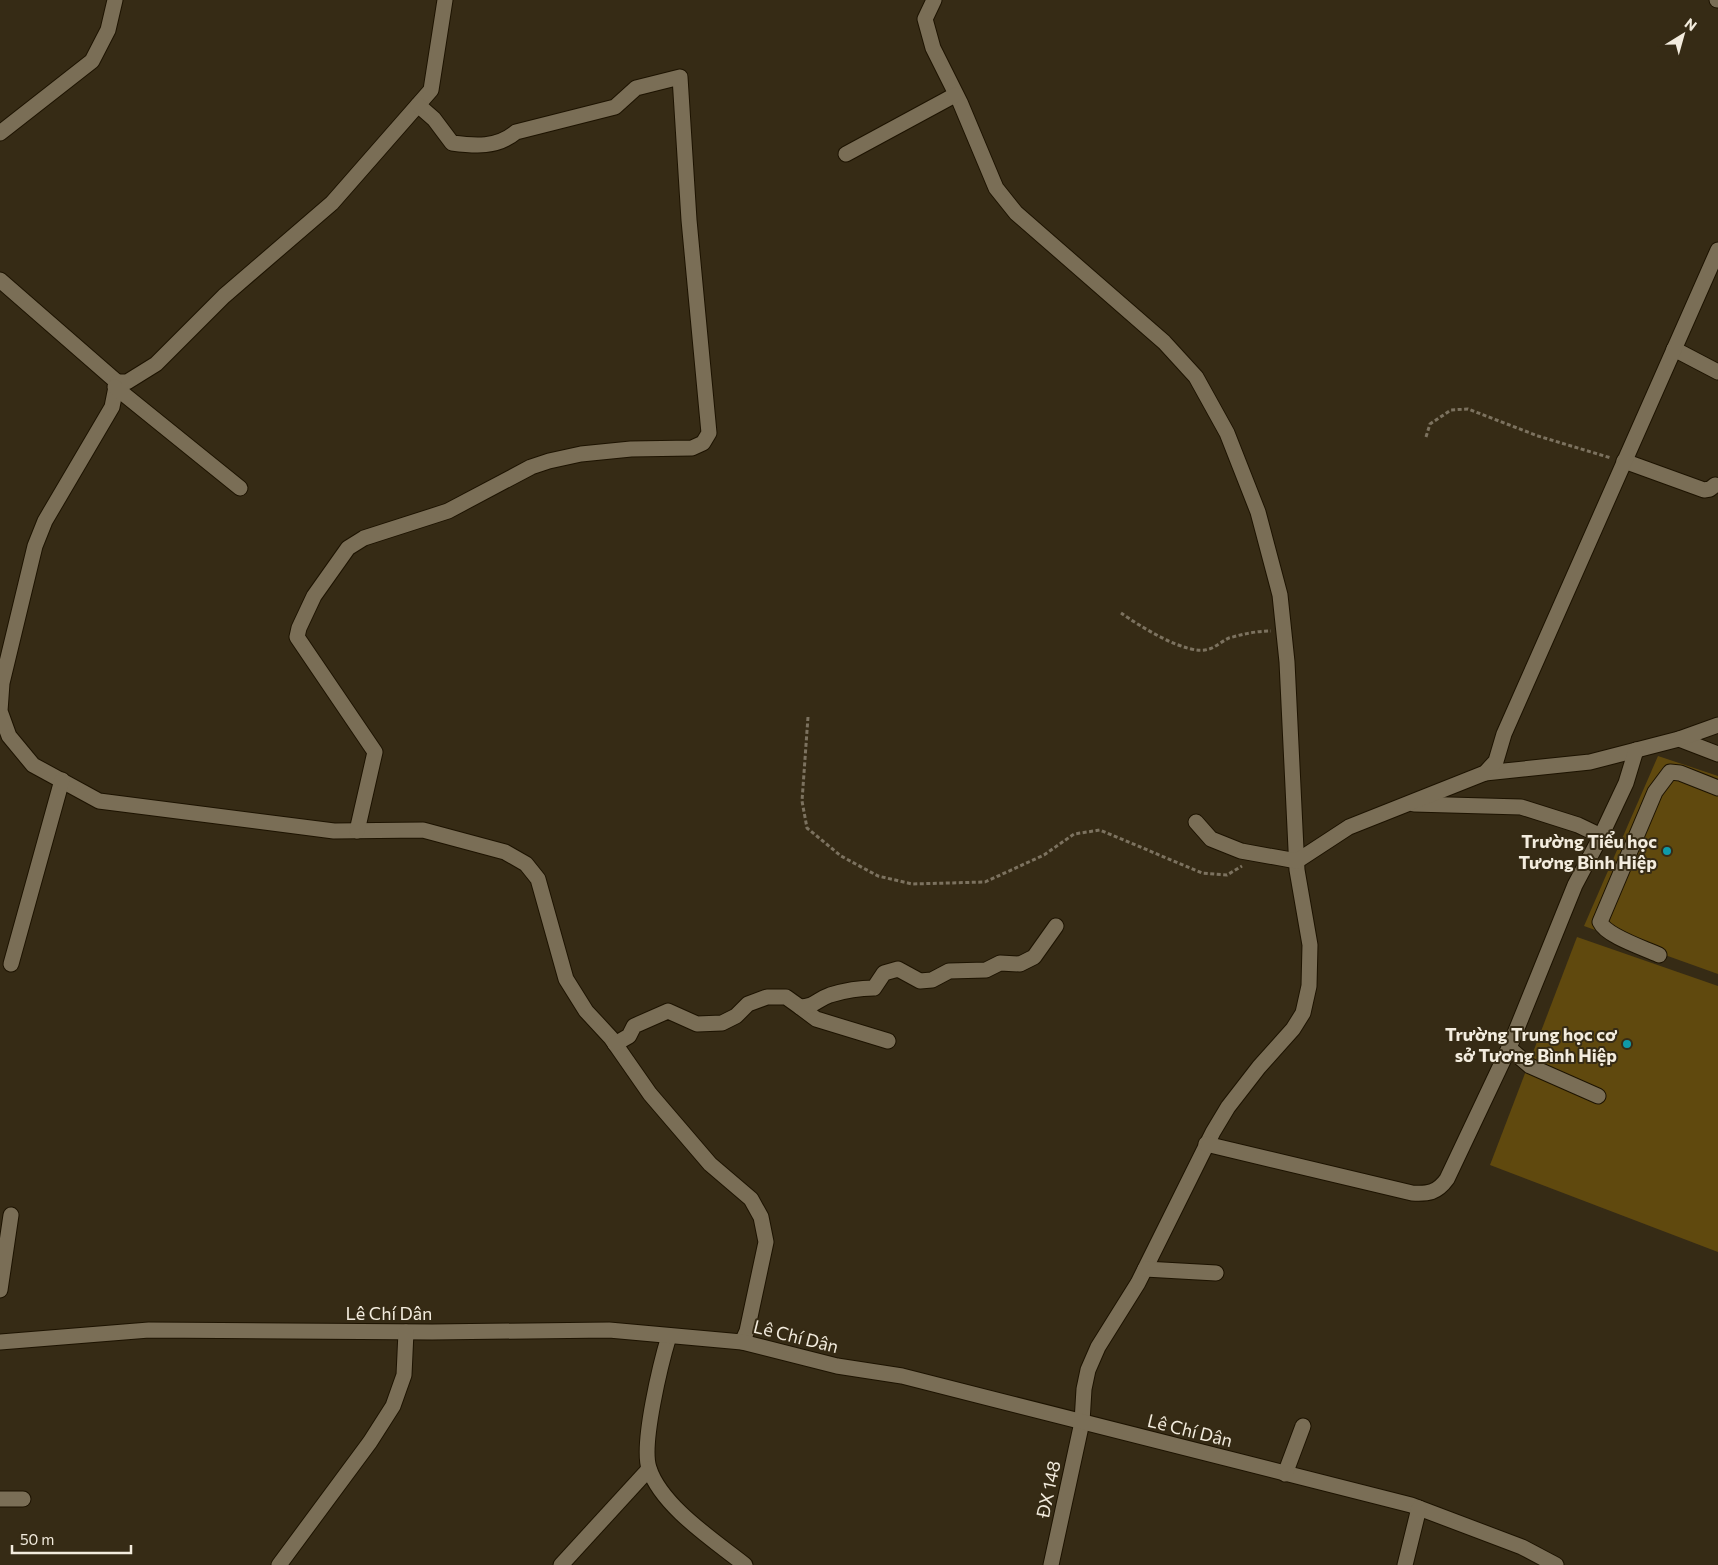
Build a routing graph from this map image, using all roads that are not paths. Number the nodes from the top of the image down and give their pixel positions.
1 (115, 0) edge
2 (446, 0) edge
3 (934, 0) edge
4 (956, 95) junction
5 (418, 105) junction
6 (0, 133) edge
7 (846, 154) dead end
8 (1718, 250) edge
9 (0, 280) edge
10 (1674, 349) junction
11 (1718, 372) edge
12 (116, 384) junction
13 (1624, 461) junction
14 (1715, 485) dead end
15 (240, 488) dead end
16 (1, 680) edge
17 (1718, 725) edge
18 (1679, 739) junction
19 (6, 742) edge
20 (1636, 750) junction
21 (1718, 754) edge
22 (1485, 773) junction
23 (62, 780) junction
24 (1718, 788) edge
25 (1403, 804) junction
26 (1196, 822) dead end
27 (357, 830) junction
28 (1601, 836) junction
29 (1297, 860) junction
30 (1056, 926) dead end
31 (1659, 955) dead end
32 (11, 964) dead end
33 (800, 1007) junction
34 (888, 1041) dead end
35 (615, 1044) junction
36 (1509, 1048) junction
37 (1598, 1096) dead end
38 (1206, 1144) junction
39 (11, 1215) dead end
40 (1145, 1268) junction
41 (1216, 1273) dead end
42 (0, 1290) edge
43 (406, 1332) junction
44 (669, 1336) junction
45 (0, 1342) edge
46 (742, 1342) junction
47 (1082, 1422) junction
48 (1303, 1426) dead end
49 (649, 1469) junction
50 (1286, 1474) junction
51 (0, 1499) edge
52 (23, 1499) dead end
53 (1419, 1508) junction
54 (279, 1565) edge
55 (561, 1565) edge
56 (745, 1565) edge
57 (1051, 1565) edge
58 (1405, 1565) edge
59 (1556, 1565) edge

1 - 6 street
2 - 5 street
3 - 4 street, ĐX 148
4 - 7 street
4 - 29 street, ĐX 148
5 - 12 street
5 - 27 street
8 - 10 street
9 - 12 street
10 - 11 street
10 - 13 street
12 - 15 street
12 - 16 street
13 - 14 street
13 - 22 street
16 - 19 street
17 - 18 street
18 - 20 street
18 - 21 street
19 - 23 street
20 - 22 street
20 - 28 street
22 - 25 street
23 - 27 street
23 - 32 street
24 - 31 street
25 - 28 street
25 - 29 street
26 - 29 street
27 - 35 street
28 - 36 street
29 - 38 street, ĐX 148
30 - 33 street
33 - 34 street
33 - 35 street
35 - 46 street
36 - 37 street
36 - 38 street
38 - 40 street, ĐX 148
39 - 42 street
40 - 41 street
40 - 47 street, ĐX 148
43 - 44 street, Lê Chí Dân
43 - 45 street, Lê Chí Dân
43 - 54 street
44 - 46 street, Lê Chí Dân
44 - 49 street
46 - 47 street, Lê Chí Dân
47 - 50 street, Lê Chí Dân
47 - 57 street, ĐX 148
48 - 50 street
49 - 55 street
49 - 56 street
50 - 53 street, Lê Chí Dân
51 - 52 street
53 - 58 street
53 - 59 street, Lê Chí Dân

